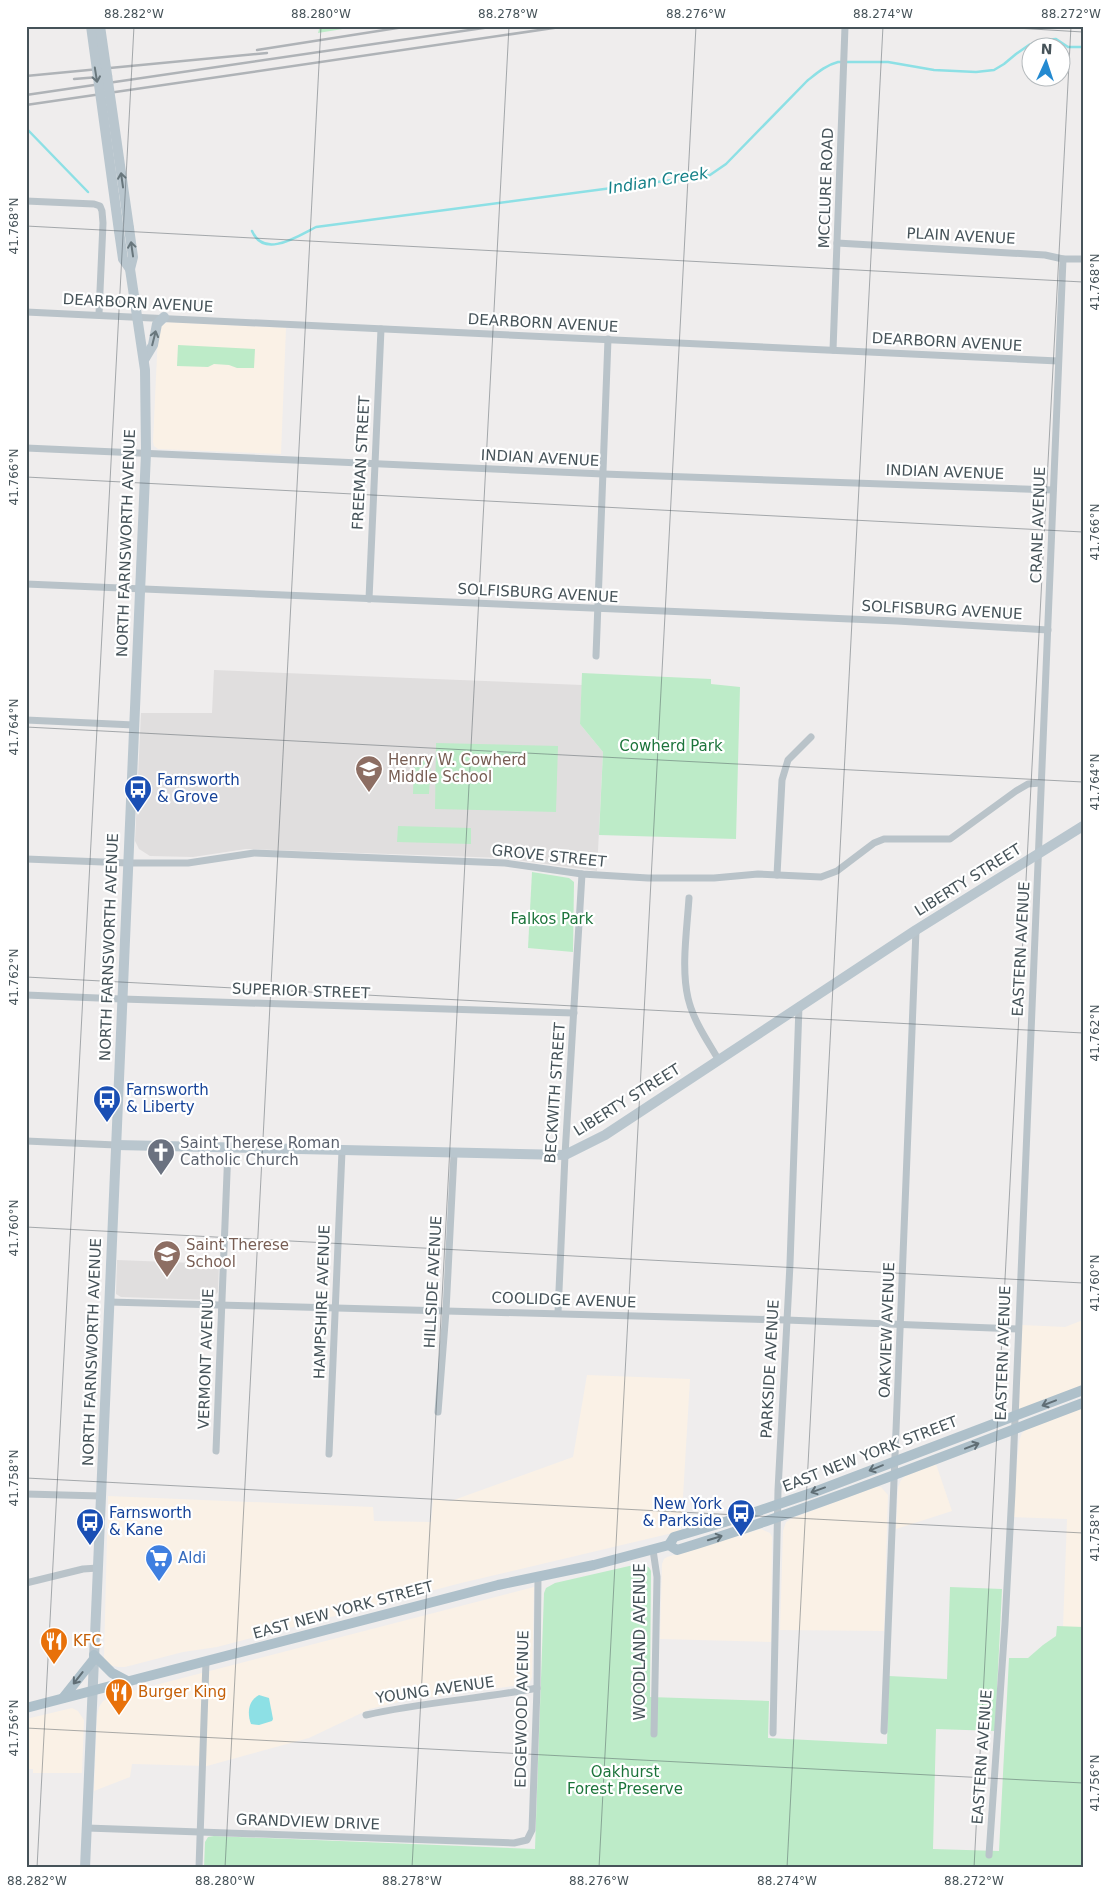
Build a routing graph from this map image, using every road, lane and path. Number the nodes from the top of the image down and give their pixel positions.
1 (91, 26) edge
2 (100, 26) edge
3 (845, 27) edge
4 (26, 201) edge
5 (124, 230) junction
6 (837, 243) junction
7 (1063, 259) junction
8 (1083, 259) edge
9 (26, 312) edge
10 (99, 314) junction
11 (138, 316) junction
12 (164, 317) junction
13 (381, 329) junction
14 (608, 339) junction
15 (832, 350) junction
16 (144, 360) junction
17 (1058, 361) junction
18 (26, 448) edge
19 (146, 453) junction
20 (375, 464) junction
21 (603, 474) junction
22 (1053, 490) junction
23 (26, 584) edge
24 (140, 588) junction
25 (369, 599) junction
26 (598, 610) junction
27 (1048, 630) junction
28 (596, 656) dead end
29 (26, 720) edge
30 (134, 725) junction
31 (811, 737) dead end
32 (1040, 783) junction
33 (1083, 826) edge
34 (1039, 853) junction
35 (26, 859) edge
36 (128, 863) junction
37 (582, 874) junction
38 (777, 875) junction
39 (689, 898) dead end
40 (916, 930) junction
41 (26, 995) edge
42 (122, 999) junction
43 (799, 1006) junction
44 (574, 1013) junction
45 (718, 1059) junction
46 (26, 1141) edge
47 (116, 1145) junction
48 (228, 1148) junction
49 (342, 1151) junction
50 (454, 1154) junction
51 (565, 1156) junction
52 (109, 1302) junction
53 (221, 1306) junction
54 (336, 1309) junction
55 (446, 1311) junction
56 (558, 1313) junction
57 (786, 1320) junction
58 (901, 1325) junction
59 (1018, 1329) junction
60 (1083, 1390) edge
61 (1083, 1403) edge
62 (438, 1412) dead end
63 (1014, 1416) junction
64 (1014, 1430) junction
65 (216, 1451) dead end
66 (329, 1454) dead end
67 (895, 1461) junction
68 (894, 1476) junction
69 (26, 1494) edge
70 (101, 1496) junction
71 (778, 1505) junction
72 (778, 1519) junction
73 (669, 1546) junction
74 (653, 1550) junction
75 (98, 1568) junction
76 (538, 1576) junction
77 (26, 1584) edge
78 (94, 1657) junction
79 (206, 1661) junction
80 (127, 1681) junction
81 (537, 1688) junction
82 (92, 1691) junction
83 (63, 1698) junction
84 (26, 1708) edge
85 (366, 1714) dead end
86 (884, 1731) dead end
87 (773, 1733) dead end
88 (654, 1734) dead end
89 (87, 1828) junction
90 (200, 1832) junction
91 (527, 1840) joint
92 (989, 1854) dead end
93 (85, 1868) edge
94 (198, 1868) edge

1 -> 5 main road, NORTH FARNSWORTH AVENUE, bridge
5 -> 2 main road, NORTH FARNSWORTH AVENUE, bridge
3 - 6 street, MCCLURE ROAD
4 - 10 street
5 - 11 main road, NORTH FARNSWORTH AVENUE
6 - 7 street, PLAIN AVENUE
6 - 15 street, MCCLURE ROAD
7 - 8 street, PLAIN AVENUE
7 - 17 street, CRANE AVENUE
9 - 10 street, DEARBORN AVENUE
10 - 11 street, DEARBORN AVENUE
11 - 12 street, DEARBORN AVENUE
11 - 16 main road, NORTH FARNSWORTH AVENUE
12 - 13 street, DEARBORN AVENUE
16 -> 12 main road
13 - 14 street, DEARBORN AVENUE
13 - 20 street, FREEMAN STREET
14 - 15 street, DEARBORN AVENUE
14 - 21 street
15 - 17 street, DEARBORN AVENUE
16 - 19 main road, NORTH FARNSWORTH AVENUE
17 - 22 street, CRANE AVENUE
18 - 19 street, INDIAN AVENUE
19 - 20 street, INDIAN AVENUE
19 - 24 main road, NORTH FARNSWORTH AVENUE
20 - 21 street, INDIAN AVENUE
20 - 25 street, FREEMAN STREET
21 - 22 street, INDIAN AVENUE
21 - 26 street
22 - 27 street, CRANE AVENUE
23 - 24 street, SOLFISBURG AVENUE
24 - 25 street, SOLFISBURG AVENUE
24 - 30 main road, NORTH FARNSWORTH AVENUE
25 - 26 street, SOLFISBURG AVENUE
26 - 27 street, SOLFISBURG AVENUE
26 - 28 street
27 - 32 street, CRANE AVENUE
29 - 30 street
30 - 36 main road, NORTH FARNSWORTH AVENUE
31 - 38 street
32 - 34 street, CRANE AVENUE
32 - 38 street, GROVE STREET
33 - 34 main road, LIBERTY STREET
34 - 40 main road, LIBERTY STREET
34 - 59 street, EASTERN AVENUE
35 - 36 street, GROVE STREET
36 - 37 street, GROVE STREET
36 - 42 main road, NORTH FARNSWORTH AVENUE
37 - 38 street, GROVE STREET
37 - 44 street, BECKWITH STREET
39 - 45 street
40 - 43 main road, LIBERTY STREET
40 - 58 street, OAKVIEW AVENUE
41 - 42 street, SUPERIOR STREET
42 - 44 street, SUPERIOR STREET
42 - 47 main road, NORTH FARNSWORTH AVENUE
43 - 45 main road, LIBERTY STREET
43 - 57 street, PARKSIDE AVENUE
44 - 51 street, BECKWITH STREET
45 - 51 main road, LIBERTY STREET
46 - 47 street, LIBERTY STREET
47 - 48 main road, LIBERTY STREET
47 - 52 main road, NORTH FARNSWORTH AVENUE
48 - 49 main road, LIBERTY STREET
48 - 53 street, VERMONT AVENUE
49 - 50 main road, LIBERTY STREET
49 - 54 street, HAMPSHIRE AVENUE
50 - 51 main road, LIBERTY STREET
50 - 55 street, HILLSIDE AVENUE
51 - 56 street, BECKWITH STREET
52 - 53 street, COOLIDGE AVENUE
52 - 70 main road, NORTH FARNSWORTH AVENUE
53 - 54 street, COOLIDGE AVENUE
53 - 65 street, VERMONT AVENUE
54 - 55 street, COOLIDGE AVENUE
54 - 66 street, HAMPSHIRE AVENUE
55 - 56 street, COOLIDGE AVENUE
55 - 62 street, HILLSIDE AVENUE
56 - 57 street, COOLIDGE AVENUE
57 - 58 street, COOLIDGE AVENUE
57 - 71 street, PARKSIDE AVENUE
58 - 59 street, COOLIDGE AVENUE
58 - 67 street, OAKVIEW AVENUE
59 - 63 street, EASTERN AVENUE
60 -> 63 main road, EAST NEW YORK STREET
61 - 64 main road, EAST NEW YORK STREET
63 - 64 street, EASTERN AVENUE
63 - 67 main road, EAST NEW YORK STREET
68 -> 64 main road, EAST NEW YORK STREET
64 - 92 street, EASTERN AVENUE
67 - 68 street, OAKVIEW AVENUE
67 -> 71 main road, EAST NEW YORK STREET
68 - 72 main road, EAST NEW YORK STREET
68 - 86 street, OAKVIEW AVENUE
69 - 70 street
70 - 75 main road, NORTH FARNSWORTH AVENUE
71 - 72 street, PARKSIDE AVENUE
71 - 73 main road, EAST NEW YORK STREET
73 -> 72 main road, EAST NEW YORK STREET
72 - 87 street, PARKSIDE AVENUE
73 - 74 main road, EAST NEW YORK STREET
74 - 76 main road, EAST NEW YORK STREET
74 - 88 street, WOODLAND AVENUE
75 - 77 street
75 - 78 main road, NORTH FARNSWORTH AVENUE
76 - 79 main road, EAST NEW YORK STREET
76 - 81 street, EDGEWOOD AVENUE
78 - 80 main road
78 - 82 main road, NORTH FARNSWORTH AVENUE
78 -> 83 main road
79 - 80 main road, EAST NEW YORK STREET
79 - 90 street
80 - 82 main road, EAST NEW YORK STREET
81 - 85 street, YOUNG AVENUE
81 - 91 street, EDGEWOOD AVENUE
82 - 83 main road, EAST NEW YORK STREET
82 - 89 main road, NORTH FARNSWORTH AVENUE
83 - 84 main road, EAST NEW YORK STREET
89 - 90 street, GRANDVIEW DRIVE
89 - 93 main road, NORTH FARNSWORTH AVENUE
90 - 91 street, GRANDVIEW DRIVE
90 - 94 street

